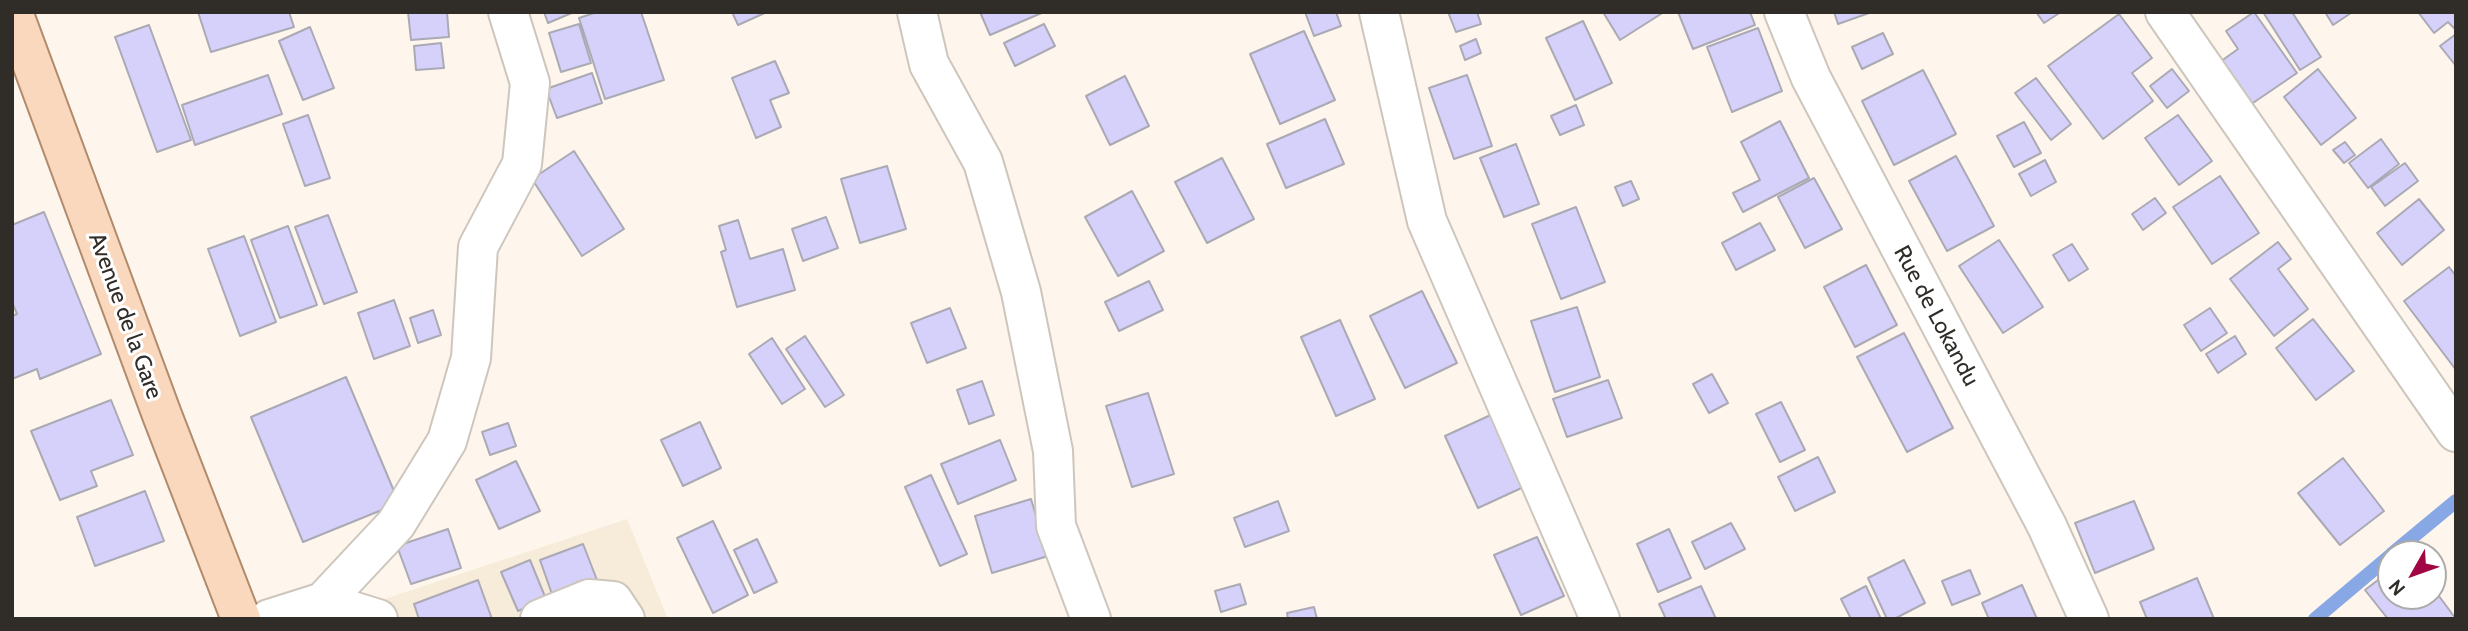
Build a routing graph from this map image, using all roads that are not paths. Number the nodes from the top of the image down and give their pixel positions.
1 (13, 12) edge
2 (508, 12) edge
3 (917, 12) edge
4 (1379, 12) edge
5 (1784, 12) edge
6 (2165, 12) edge
7 (2456, 432) edge
8 (323, 602) junction
9 (241, 619) edge
10 (270, 619) edge
11 (377, 619) edge
12 (540, 619) edge
13 (625, 619) edge
14 (1091, 619) edge
15 (1600, 619) edge
16 (2089, 619) edge

1 - 9 main road, Avenue de la Gare
2 - 8 street
3 - 14 street
4 - 15 street
5 - 16 street, Rue de Lokandu
6 - 7 street
8 - 10 street
8 - 11 street
12 - 13 street

